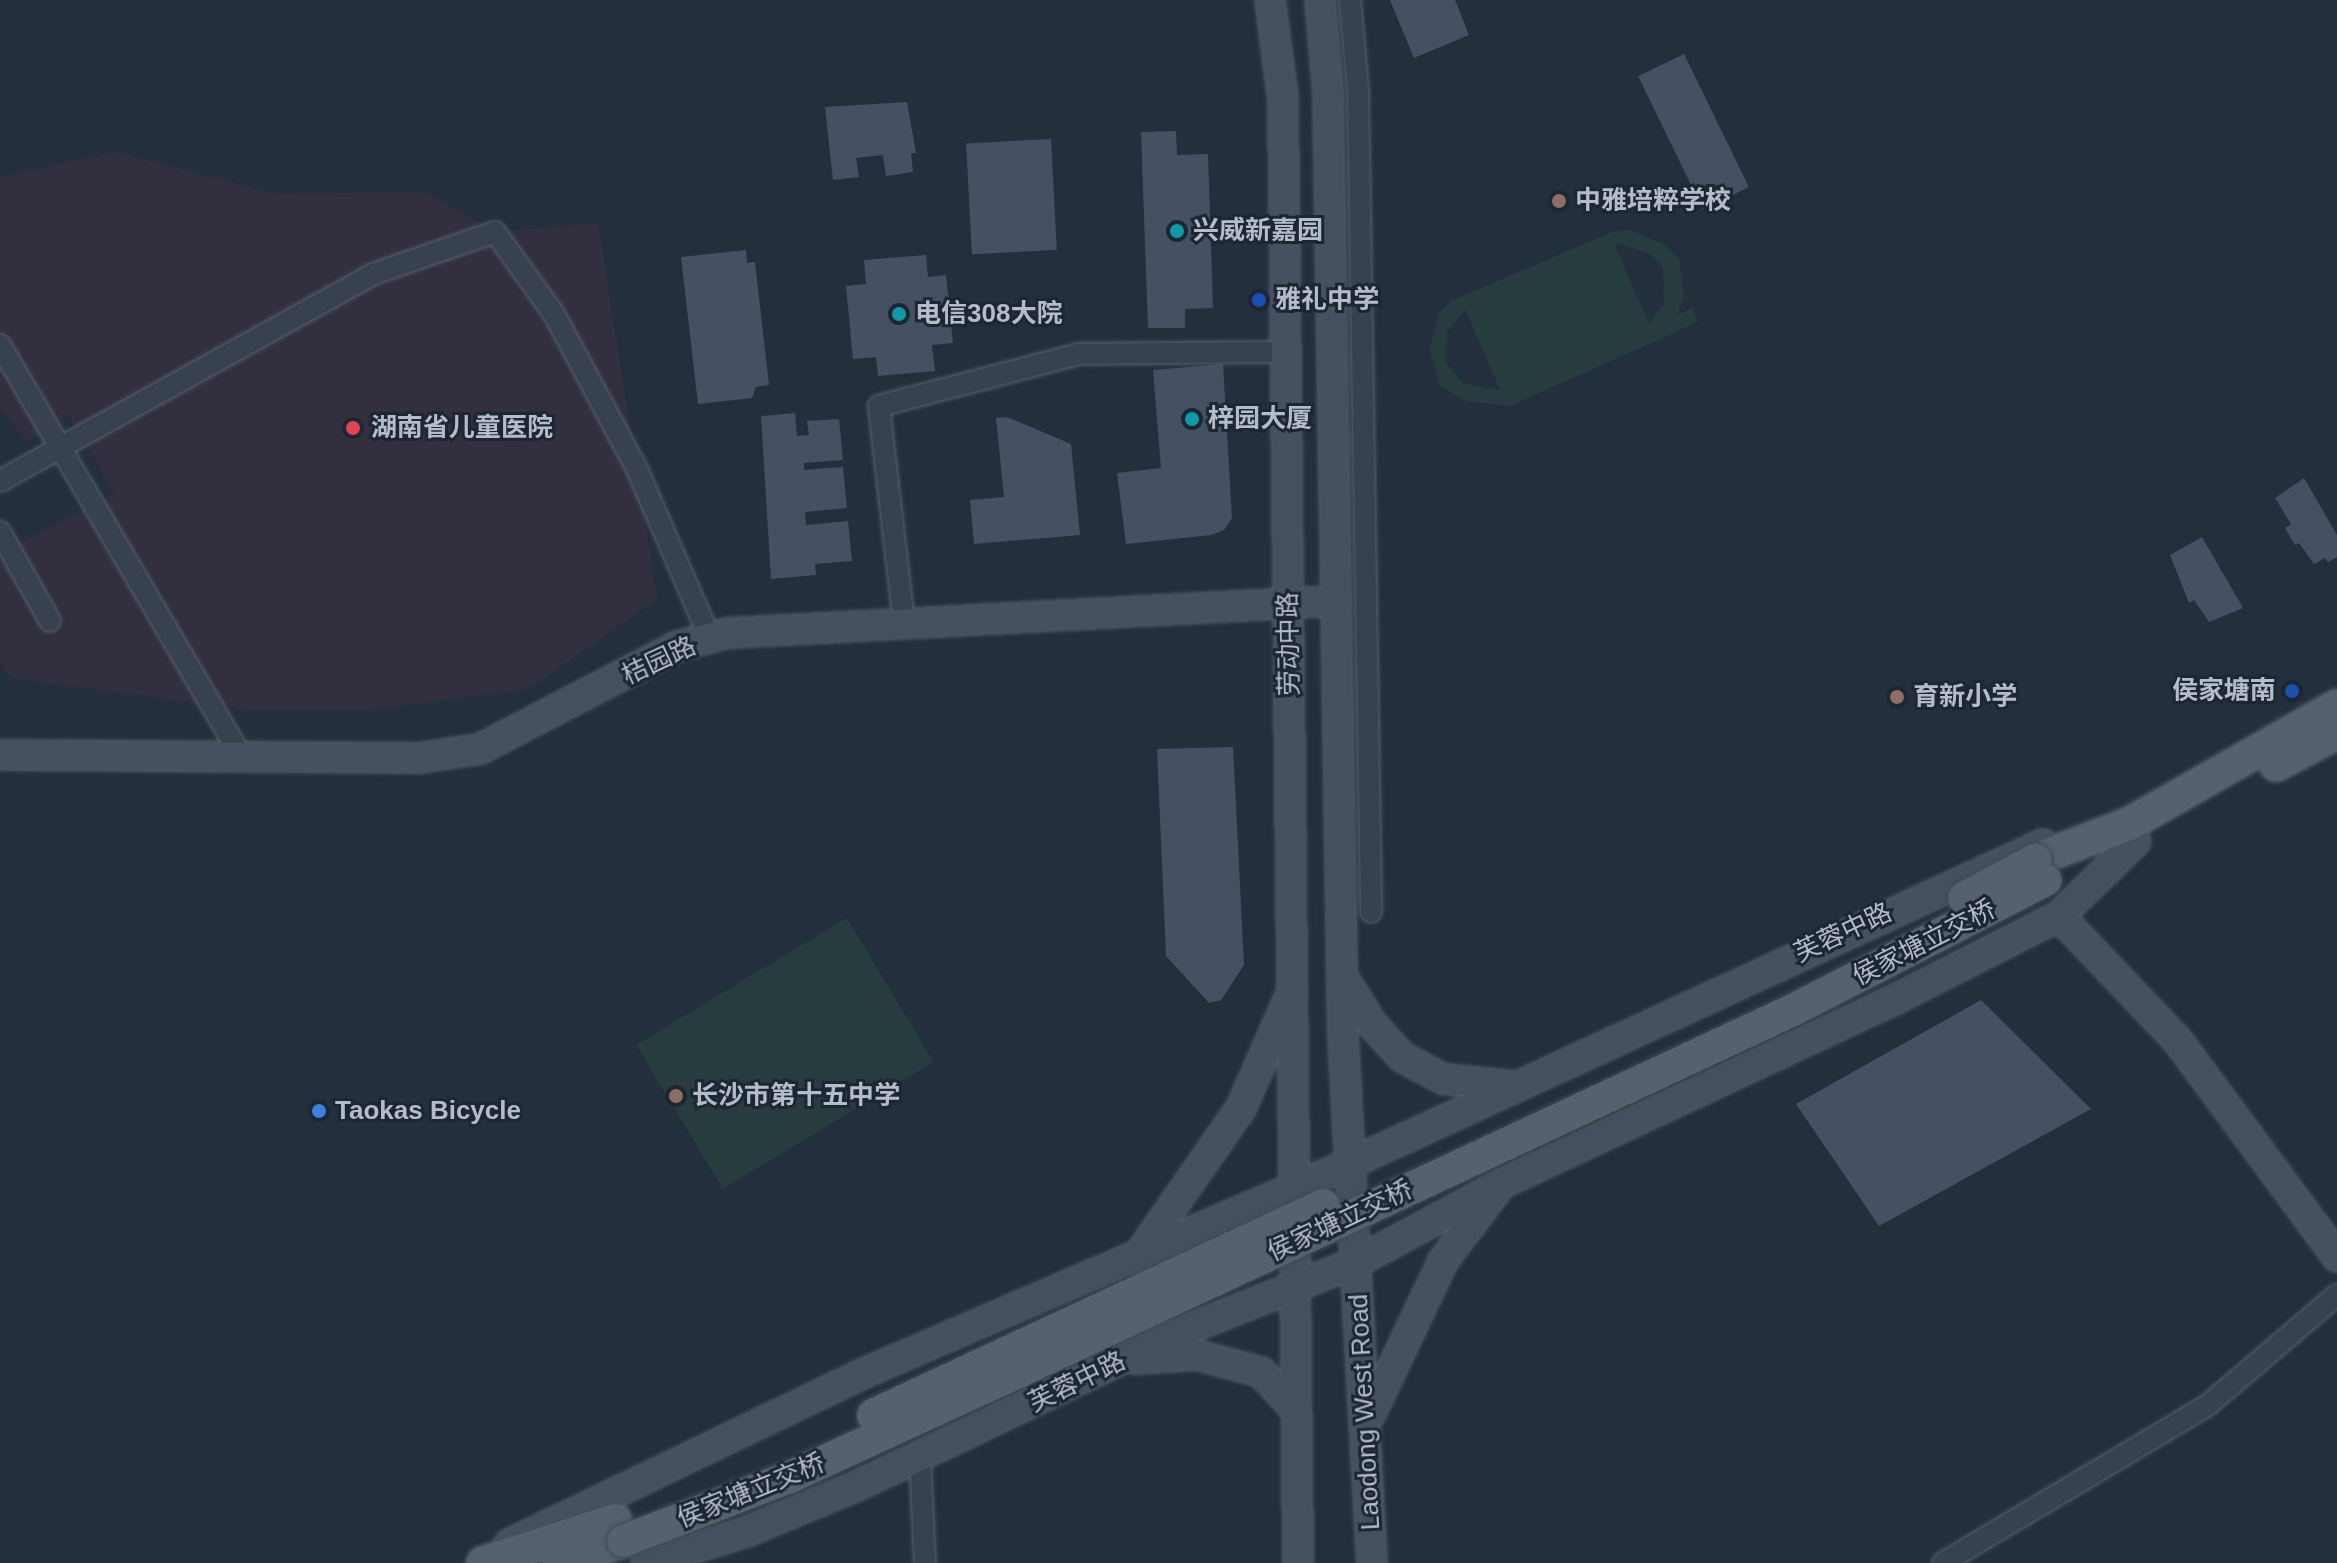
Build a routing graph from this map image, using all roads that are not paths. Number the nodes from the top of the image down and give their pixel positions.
1 (1270, 0) edge
2 (1320, 0) edge
3 (1350, 0) edge
4 (0, 345) edge
5 (1286, 352) junction
6 (61, 447) junction
7 (0, 481) edge
8 (0, 532) edge
9 (1333, 601) junction
10 (1288, 603) junction
11 (50, 621) dead end
12 (904, 623) junction
13 (710, 638) junction
14 (2337, 706) edge
15 (2337, 733) edge
16 (0, 755) edge
17 (241, 756) junction
18 (2133, 832) junction
19 (1371, 912) dead end
20 (2059, 916) junction
21 (1341, 974) junction
22 (1295, 984) junction
23 (1515, 1085) junction
24 (1349, 1164) junction
25 (1501, 1184) junction
26 (1293, 1189) junction
27 (2337, 1257) edge
28 (1135, 1260) junction
29 (1357, 1262) junction
30 (1295, 1289) junction
31 (2337, 1295) edge
32 (1126, 1359) junction
33 (1295, 1409) junction
34 (1367, 1423) junction
35 (920, 1457) junction
36 (619, 1530) junction
37 (674, 1560) edge
38 (473, 1563) edge
39 (483, 1563) edge
40 (559, 1563) edge
41 (646, 1563) edge
42 (925, 1563) edge
43 (1298, 1563) edge
44 (1372, 1563) edge
45 (1943, 1563) edge

1 - 5 street, 劳动中路
2 - 9 street, 劳动中路
3 - 19 street
4 - 6 street
5 - 10 street, 劳动中路
5 - 12 street
6 - 7 street
6 - 13 street
6 - 17 street
8 - 11 street
9 - 10 street, 桔园路
9 - 21 street, 劳动中路
10 - 12 street, 桔园路
10 - 22 street, 劳动中路
12 - 13 street, 桔园路
13 - 17 street, 桔园路
14 - 18 main road, 芙蓉中路
15 - 18 main road, 芙蓉中路
16 - 17 street, 桔园路
18 - 20 street, 芙蓉中路
18 - 23 street, 芙蓉中路
18 - 36 main road, 侯家塘立交桥, bridge
20 - 25 street, 芙蓉中路
20 - 27 street
21 - 23 street
21 - 24 street, 劳动中路
22 - 26 street, 劳动中路
22 - 28 street
23 - 24 street, 芙蓉中路
24 - 26 street, 芙蓉中路
24 - 29 street, 劳动中路
25 - 29 street, 芙蓉中路
25 - 34 street
26 - 28 street
26 - 30 street, 劳动中路
28 - 38 street
29 - 30 street, 芙蓉中路
29 - 34 street, Laodong West Road
30 - 32 street, 芙蓉中路
30 - 33 street
31 - 45 street
32 - 33 street
32 - 35 street, 芙蓉中路
33 - 43 street
34 - 44 street, Laodong West Road
35 - 37 street, 芙蓉中路
35 - 42 street
36 - 39 main road
36 - 40 main road
37 - 41 street, 芙蓉中路

